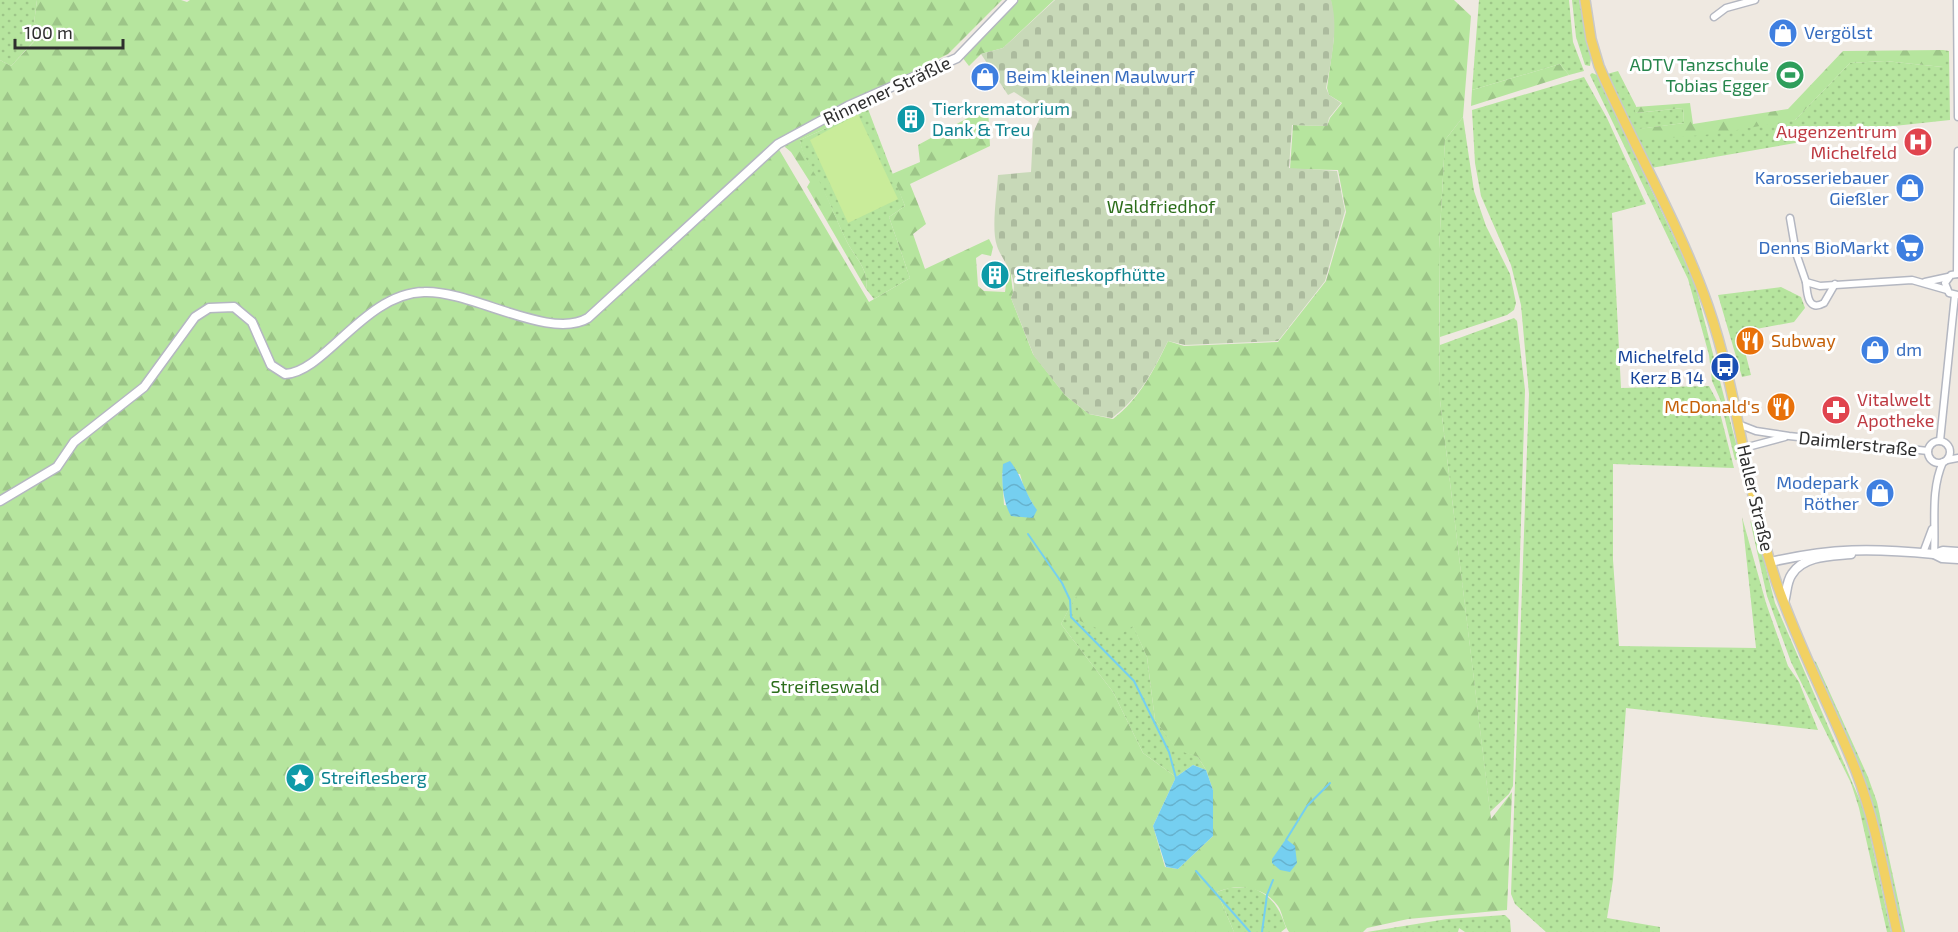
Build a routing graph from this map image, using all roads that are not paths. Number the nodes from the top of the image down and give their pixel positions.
1 (1013, 0) edge
2 (1585, 0) edge
3 (1755, 0) edge
4 (1957, 0) edge
5 (1714, 17) dead end
6 (1958, 117) edge
7 (1958, 151) edge
8 (1790, 218) dead end
9 (1958, 274) edge
10 (1948, 277) junction
11 (1806, 282) junction
12 (1925, 282) junction
13 (1835, 284) junction
14 (1947, 290) junction
15 (1957, 295) edge
16 (1738, 424) junction
17 (1789, 436) junction
18 (1940, 441) junction
19 (1949, 447) junction
20 (1744, 448) junction
21 (1958, 450) edge
22 (1928, 451) junction
23 (1958, 458) edge
24 (1945, 461) junction
25 (1934, 462) junction
26 (1937, 474) junction
27 (0, 501) edge
28 (1932, 528) junction
29 (1874, 548) junction
30 (1958, 552) edge
31 (1923, 553) junction
32 (1934, 554) junction
33 (1958, 559) edge
34 (1770, 562) junction
35 (1784, 602) junction
36 (1897, 932) edge

1 - 27 street, Rinnener Sträßle
2 - 16 main road, Haller Straße
3 - 5 street
4 - 6 street
7 - 9 street
8 - 11 street
9 - 10 street
10 - 12 street
10 - 14 street
11 - 13 street
11 - 13 street
12 - 13 street
12 - 14 street
14 - 15 street
15 - 18 street, Daimlerstraße
16 - 17 street, Daimlerstraße
16 - 20 main road, Haller Straße
17 - 20 street, Daimlerstraße
17 - 22 street, Daimlerstraße
18 - 19 street
18 - 22 street
19 - 21 street
19 - 24 street
20 - 34 main road, Haller Straße
22 - 25 street
23 - 24 street
24 - 25 street
24 - 26 street, Daimlerstraße
25 - 26 street, Daimlerstraße
26 - 28 street, Daimlerstraße
28 - 31 street, Daimlerstraße
28 - 32 street, Daimlerstraße
29 - 31 street
29 - 34 street
29 - 35 street
30 - 32 street
31 - 32 street
32 - 33 street
34 - 35 main road, Haller Straße
35 - 36 main road, Haller Straße

